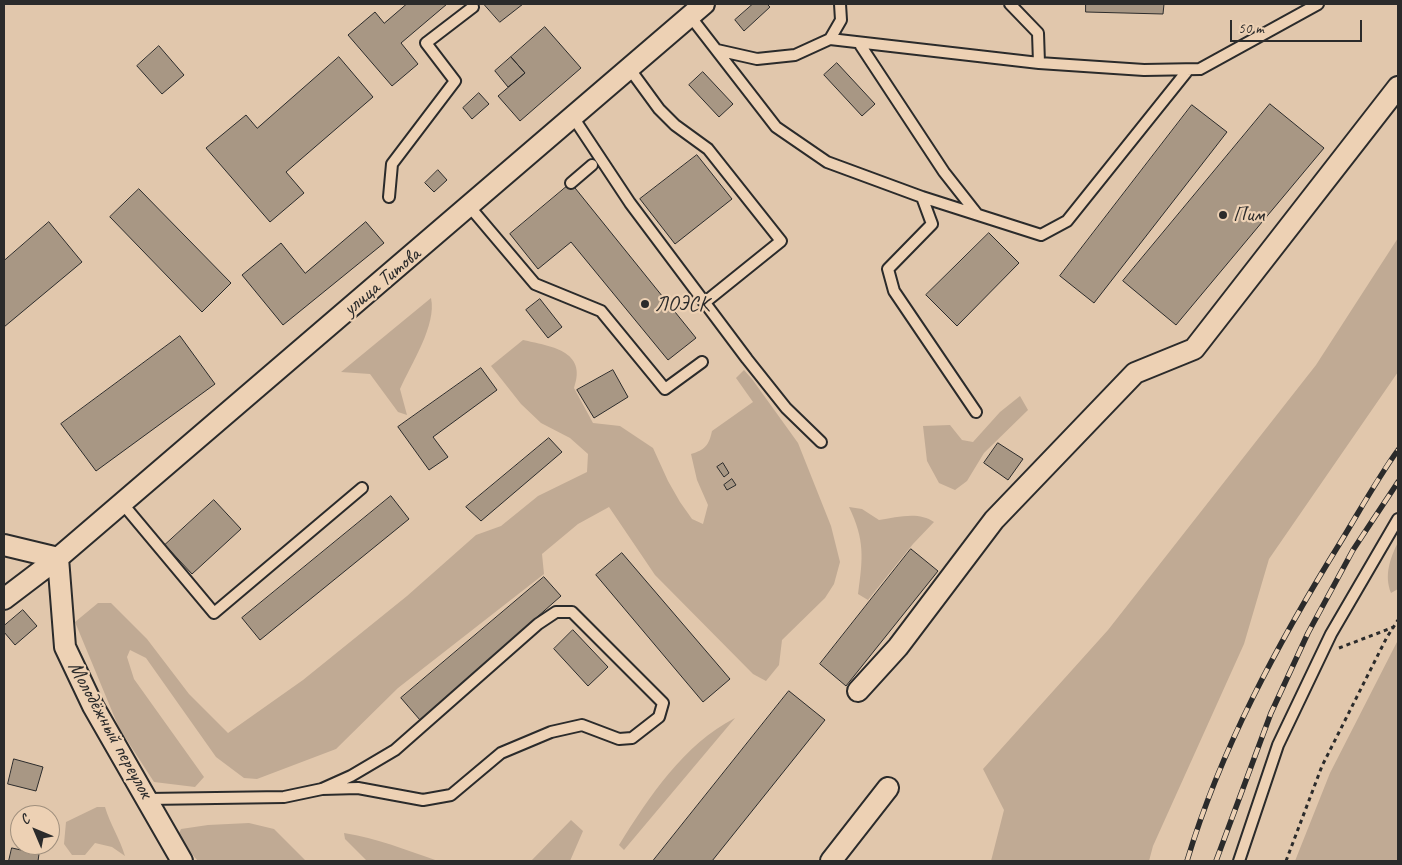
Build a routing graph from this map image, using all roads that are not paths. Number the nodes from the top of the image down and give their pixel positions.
1 (840, 4) edge
2 (1010, 4) edge
3 (1318, 4) edge
4 (473, 7) dead end
5 (697, 10) edge
6 (830, 39) junction
7 (859, 43) junction
8 (717, 50) junction
9 (1038, 63) junction
10 (629, 68) junction
11 (1188, 70) junction
12 (1398, 87) edge
13 (573, 117) junction
14 (592, 164) dead end
15 (571, 183) dead end
16 (389, 197) dead end
17 (922, 197) junction
18 (469, 206) junction
19 (976, 214) junction
20 (704, 303) junction
21 (702, 362) dead end
22 (976, 412) dead end
23 (821, 442) dead end
24 (362, 488) dead end
25 (122, 503) junction
26 (1398, 519) edge
27 (4, 545) edge
28 (58, 558) junction
29 (4, 599) edge
30 (858, 691) dead end
31 (888, 788) dead end
32 (322, 789) junction
33 (148, 800) junction
34 (182, 861) edge
35 (831, 861) edge
36 (1238, 861) edge

1 - 6 lane
2 - 9 lane
3 - 11 lane
4 - 16 lane
5 - 8 lane
5 - 10 street, улица Титова
6 - 7 lane
6 - 8 lane
7 - 9 lane
7 - 19 lane
8 - 17 lane
9 - 11 lane
10 - 13 street, улица Титова
10 - 20 lane
11 - 19 lane
12 - 30 street
13 - 18 street, улица Титова
13 - 20 lane
14 - 15 lane
17 - 19 lane
17 - 22 lane
18 - 21 lane
18 - 25 street, улица Титова
20 - 23 lane
24 - 25 lane
25 - 28 street, улица Титова
26 - 36 lane
27 - 28 street
28 - 29 street, улица Титова
28 - 33 street, Молодёжный переулок
31 - 35 street
32 - 32 lane
32 - 33 lane
33 - 34 street, Молодёжный переулок

